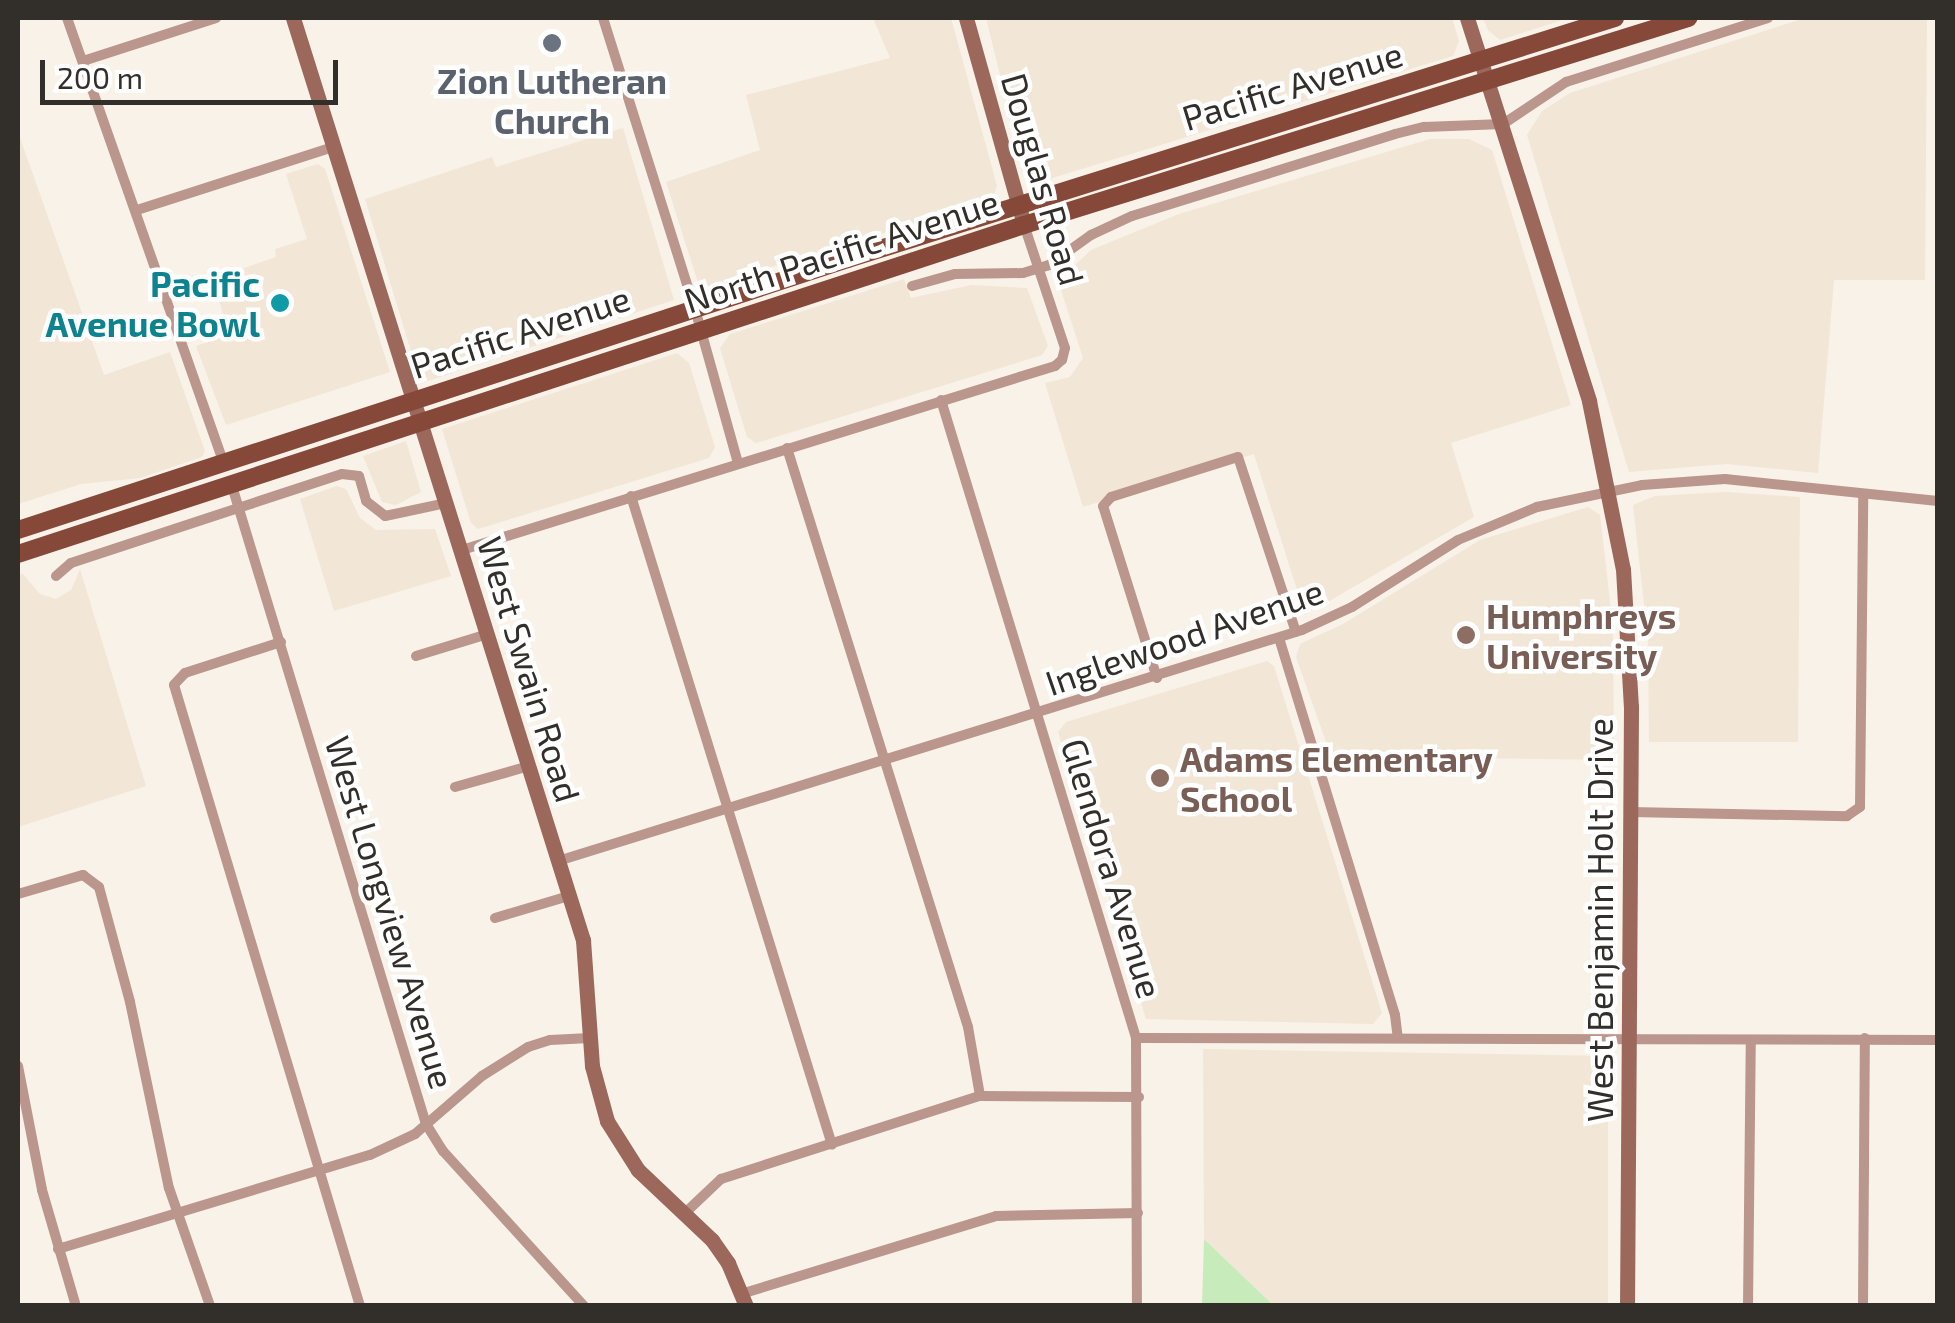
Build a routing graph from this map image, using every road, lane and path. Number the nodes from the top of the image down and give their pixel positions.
1 (67, 18) edge
2 (216, 18) edge
3 (292, 18) edge
4 (603, 18) edge
5 (966, 18) edge
6 (1467, 18) edge
7 (1615, 18) edge
8 (1688, 18) edge
9 (1768, 18) edge
10 (83, 60) junction
11 (1484, 60) junction
12 (1490, 79) junction
13 (1503, 124) junction
14 (333, 147) junction
15 (1018, 206) junction
16 (137, 210) junction
17 (1024, 224) junction
18 (1038, 268) junction
19 (912, 286) dead end
20 (694, 309) junction
21 (700, 330) junction
22 (412, 400) junction
23 (941, 400) junction
24 (420, 423) junction
25 (291, 441) junction
26 (788, 448) junction
27 (738, 463) junction
28 (224, 464) junction
29 (232, 486) junction
30 (1610, 492) junction
31 (631, 496) junction
32 (1863, 496) junction
33 (1938, 501) edge
34 (446, 503) junction
35 (240, 508) junction
36 (135, 516) junction
37 (51, 519) junction
38 (18, 530) edge
39 (18, 540) edge
40 (462, 550) junction
41 (18, 554) edge
42 (56, 576) dead end
43 (1296, 632) junction
44 (488, 634) junction
45 (1279, 638) junction
46 (281, 642) junction
47 (416, 656) dead end
48 (1157, 678) junction
49 (1038, 714) junction
50 (885, 761) junction
51 (529, 766) junction
52 (455, 787) dead end
53 (728, 810) junction
54 (1630, 812) junction
55 (558, 861) junction
56 (18, 894) edge
57 (569, 896) junction
58 (495, 918) dead end
59 (590, 1038) junction
60 (1136, 1038) junction
61 (1398, 1038) junction
62 (1866, 1038) junction
63 (1629, 1039) junction
64 (1750, 1040) junction
65 (1938, 1040) edge
66 (18, 1066) edge
67 (980, 1096) junction
68 (1138, 1097) junction
69 (426, 1124) junction
70 (832, 1145) junction
71 (318, 1171) junction
72 (176, 1213) junction
73 (684, 1213) junction
74 (1138, 1213) junction
75 (58, 1249) junction
76 (744, 1300) edge
77 (76, 1306) edge
78 (210, 1306) edge
79 (360, 1306) edge
80 (584, 1306) edge
81 (1137, 1306) edge
82 (1627, 1306) edge
83 (1748, 1306) edge
84 (1863, 1306) edge

1 - 10 street
2 - 10 street
3 - 14 main road, West Swain Road
4 - 20 street
5 - 15 main road, Douglas Road
6 - 11 main road, West Benjamin Holt Drive
7 - 11 main road, Pacific Avenue
8 - 12 main road, North Pacific Avenue
9 - 13 street
10 - 16 street
11 - 12 main road, West Benjamin Holt Drive
11 - 15 main road, Pacific Avenue
12 - 13 main road, West Benjamin Holt Drive
12 - 17 main road, North Pacific Avenue
13 - 18 street
13 - 30 main road, West Benjamin Holt Drive
14 - 16 street
14 - 22 main road, West Swain Road
15 - 17 main road, Douglas Road
15 - 20 main road, Pacific Avenue
16 - 28 street
17 - 18 street, Douglas Road
17 - 21 main road, North Pacific Avenue
18 - 19 street
18 - 23 street, Douglas Road
20 - 21 street
20 - 22 main road, Pacific Avenue
21 - 24 main road, North Pacific Avenue
21 - 27 street
22 - 24 main road, West Swain Road
22 - 25 main road, Pacific Avenue
23 - 26 street
23 - 49 street, Glendora Avenue
24 - 29 main road, North Pacific Avenue
24 - 34 main road, West Swain Road
25 - 28 main road, Pacific Avenue
25 - 29 main road
26 - 27 street
26 - 50 street
27 - 31 street
28 - 36 main road
28 - 37 main road, Pacific Avenue
29 - 35 street, West Longview Avenue
29 - 36 main road, North Pacific Avenue
30 - 32 street, Inglewood Avenue
30 - 43 street, Inglewood Avenue
30 - 54 main road, West Benjamin Holt Drive
31 - 40 street
31 - 53 street
32 - 33 street, Inglewood Avenue
32 - 54 street
34 - 35 street
34 - 40 main road, West Swain Road
35 - 42 street
35 - 46 street, West Longview Avenue
36 - 41 main road, North Pacific Avenue
37 - 38 main road, Pacific Avenue
37 - 39 main road
40 - 44 main road, West Swain Road
43 - 45 street, Inglewood Avenue
43 - 48 street
44 - 47 street
44 - 51 main road, West Swain Road
45 - 48 street, Inglewood Avenue
45 - 61 street
46 - 69 street, West Longview Avenue
46 - 71 street
48 - 49 street, Inglewood Avenue
49 - 50 street, Inglewood Avenue
49 - 60 street, Glendora Avenue
50 - 53 street, Inglewood Avenue
50 - 67 street
51 - 52 street
51 - 55 main road, West Swain Road
53 - 55 street, Inglewood Avenue
53 - 70 street
54 - 63 main road, West Benjamin Holt Drive
55 - 57 main road, West Swain Road
56 - 72 street
57 - 58 street
57 - 59 main road, West Swain Road
59 - 69 street
59 - 73 main road, West Swain Road
60 - 61 street
60 - 68 street, Glendora Avenue
61 - 63 street
62 - 64 street
62 - 65 street
62 - 84 street
63 - 64 street
63 - 82 main road, West Benjamin Holt Drive
64 - 83 street
66 - 75 street
67 - 68 street
67 - 70 street
68 - 74 street, Glendora Avenue
69 - 71 street
69 - 80 street, West Longview Avenue
70 - 73 street
71 - 72 street
71 - 79 street
72 - 75 street
72 - 78 street
73 - 76 main road, West Swain Road
74 - 76 street
74 - 81 street, Glendora Avenue
75 - 77 street

